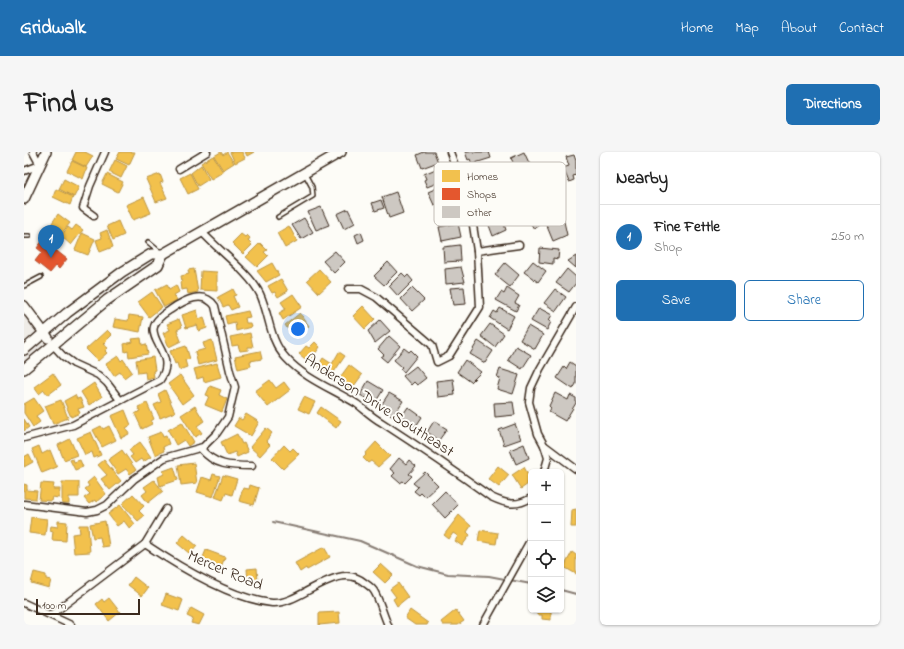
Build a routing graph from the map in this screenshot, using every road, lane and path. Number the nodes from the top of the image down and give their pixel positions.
1 (33, 152) edge
2 (46, 152) edge
3 (105, 152) edge
4 (207, 152) edge
5 (450, 152) edge
6 (337, 153) edge
7 (454, 162) edge
8 (40, 165) junction
9 (179, 169) dead end
10 (24, 171) edge
11 (304, 173) junction
12 (24, 199) edge
13 (94, 216) dead end
14 (278, 217) dead end
15 (473, 226) edge
16 (202, 232) junction
17 (24, 236) edge
18 (29, 236) dead end
19 (148, 242) dead end
20 (519, 244) dead end
21 (477, 251) junction
22 (163, 254) junction
23 (41, 277) dead end
24 (24, 286) edge
25 (348, 289) dead end
26 (24, 307) edge
27 (576, 307) edge
28 (44, 333) junction
29 (52, 344) junction
30 (24, 350) edge
31 (24, 369) edge
32 (120, 400) junction
33 (24, 438) edge
34 (544, 445) junction
35 (200, 448) junction
36 (252, 466) dead end
37 (545, 469) edge
38 (576, 469) edge
39 (528, 500) edge
40 (24, 504) edge
41 (166, 509) dead end
42 (530, 541) edge
43 (145, 544) junction
44 (24, 604) edge
45 (51, 615) junction
46 (71, 625) edge
47 (388, 625) edge
48 (483, 625) edge

1 - 8 street
2 - 8 main road
3 - 13 street
4 - 9 street
5 - 7 street
6 - 11 main road
8 - 10 street
8 - 12 main road
11 - 14 lane
11 - 16 main road
15 - 21 street
16 - 22 main road
16 - 39 street, Anderson Drive Southeast
17 - 18 lane
19 - 22 lane
20 - 21 street
21 - 25 street
22 - 28 main road
22 - 29 main road
23 - 24 lane
26 - 28 main road
27 - 34 street
28 - 29 main road
28 - 30 main road
29 - 31 main road
29 - 32 street
32 - 33 street
32 - 35 street
34 - 37 street
34 - 38 street
35 - 36 street
35 - 40 street
41 - 43 street
42 - 48 street
43 - 45 street
43 - 47 street, Mercer Road
44 - 45 street
45 - 46 street

